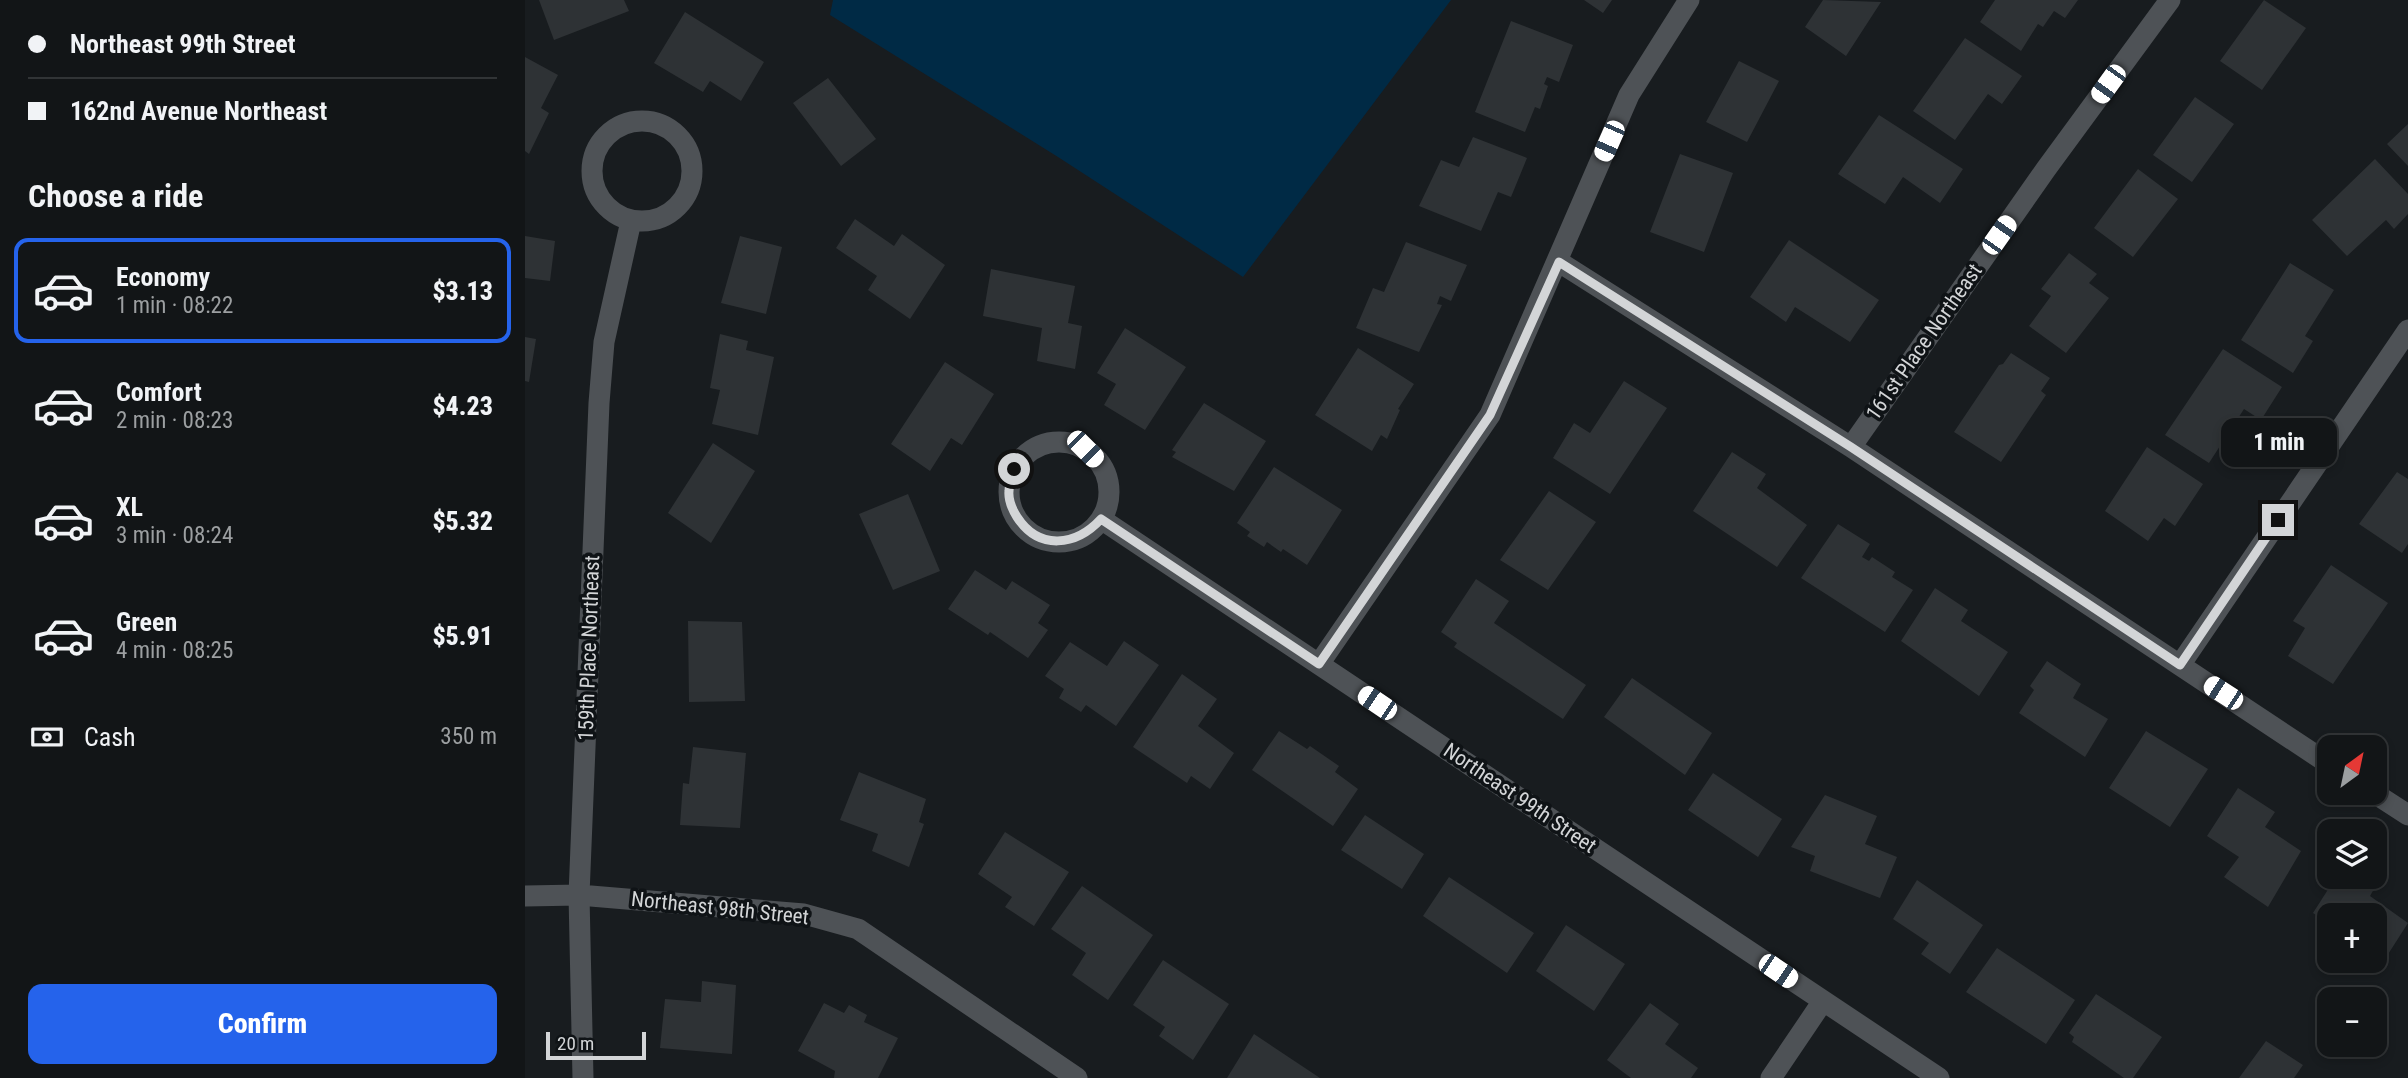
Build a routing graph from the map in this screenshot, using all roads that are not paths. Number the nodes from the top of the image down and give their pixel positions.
1 (1689, 0) edge
2 (2170, 0) edge
3 (631, 221) junction
4 (1559, 262) junction
5 (2408, 330) edge
6 (1851, 447) junction
7 (1101, 519) junction
8 (1319, 664) junction
9 (2180, 665) junction
10 (2317, 756) edge
11 (2387, 801) edge
12 (2408, 815) edge
13 (579, 895) junction
14 (525, 896) edge
15 (1823, 1001) junction
16 (583, 1078) edge
17 (1077, 1078) edge
18 (1771, 1078) edge
19 (1939, 1078) edge

1 - 4 street
2 - 6 street, 161st Place Northeast
3 - 3 street
3 - 13 street, 159th Place Northeast
4 - 6 street
4 - 8 street
5 - 9 street
6 - 9 street
7 - 7 street
7 - 8 street, Northeast 99th Street
8 - 15 street, Northeast 99th Street
9 - 10 street
11 - 12 street
13 - 14 street, Northeast 98th Street
13 - 16 street, 159th Place Northeast
13 - 17 street, Northeast 98th Street
15 - 18 street
15 - 19 street, Northeast 99th Street

